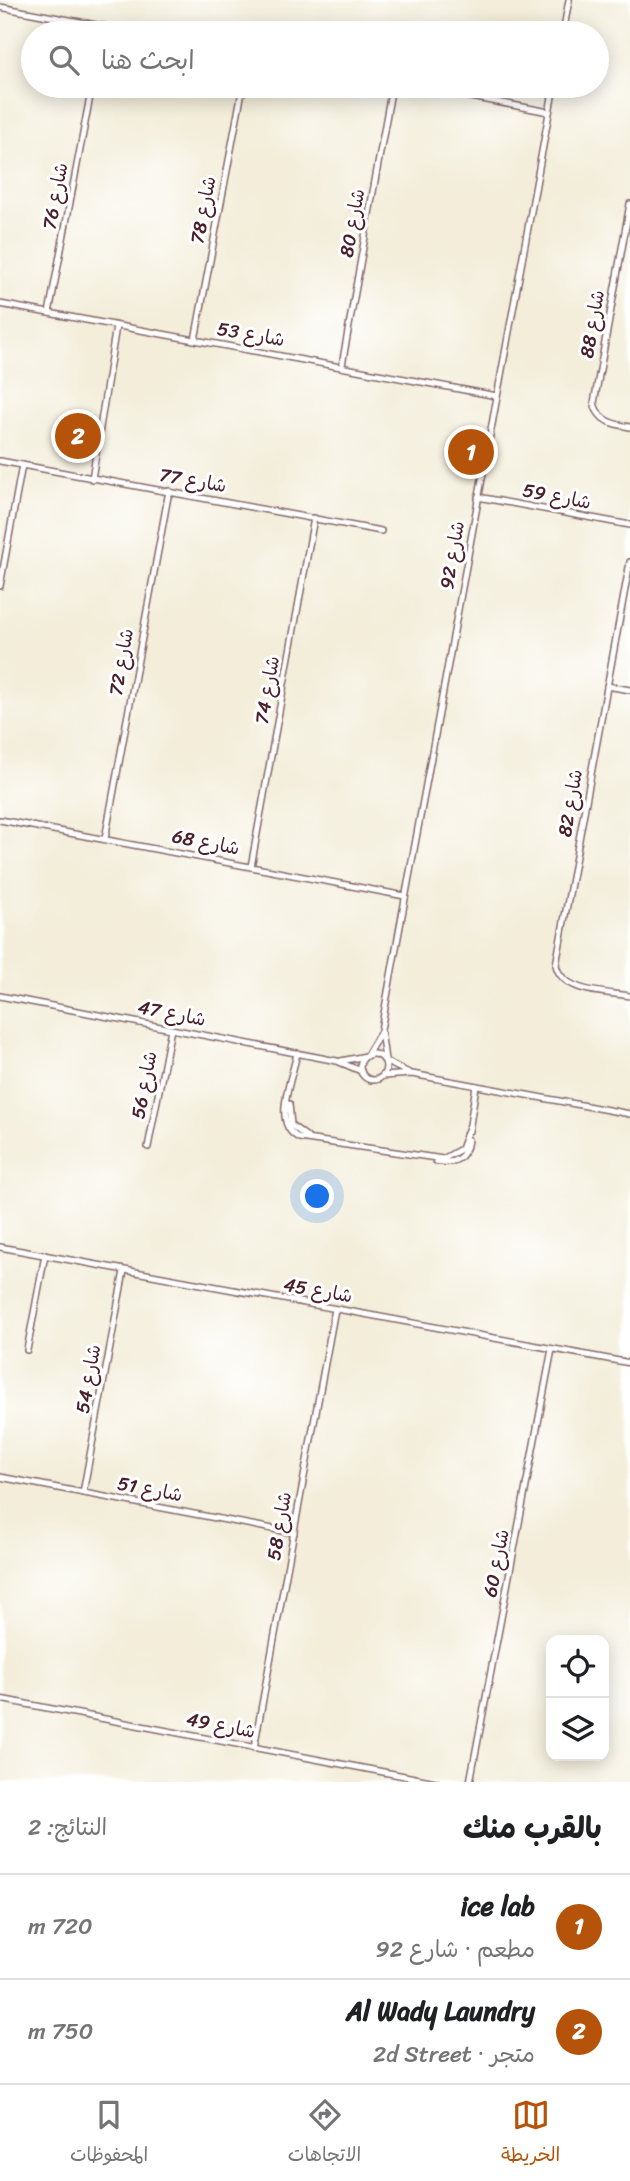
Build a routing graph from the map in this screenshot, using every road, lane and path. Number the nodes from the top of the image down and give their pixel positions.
1 (569, 0) edge
2 (0, 7) edge
3 (62, 21) edge
4 (565, 21) edge
5 (90, 98) edge
6 (241, 98) edge
7 (390, 98) edge
8 (476, 98) edge
9 (552, 98) edge
10 (549, 112) junction
11 (630, 204) edge
12 (0, 304) edge
13 (48, 313) junction
14 (116, 326) junction
15 (195, 340) junction
16 (342, 365) junction
17 (497, 396) junction
18 (630, 427) edge
19 (0, 461) edge
20 (22, 465) junction
21 (92, 479) junction
22 (169, 491) junction
23 (478, 497) junction
24 (314, 518) junction
25 (630, 525) edge
26 (381, 531) dead end
27 (630, 562) edge
28 (0, 586) edge
29 (607, 686) junction
30 (630, 690) edge
31 (0, 820) edge
32 (105, 839) junction
33 (251, 867) junction
34 (405, 896) junction
35 (0, 996) edge
36 (630, 996) edge
37 (172, 1028) junction
38 (381, 1030) junction
39 (297, 1053) junction
40 (366, 1055) junction
41 (385, 1060) junction
42 (337, 1061) junction
43 (361, 1071) junction
44 (412, 1074) junction
45 (383, 1076) junction
46 (476, 1086) junction
47 (630, 1114) edge
48 (148, 1147) dead end
49 (0, 1247) edge
50 (45, 1255) junction
51 (124, 1271) junction
52 (335, 1309) junction
53 (552, 1349) junction
54 (27, 1350) dead end
55 (630, 1363) edge
56 (0, 1477) edge
57 (83, 1493) junction
58 (294, 1533) junction
59 (0, 1699) edge
60 (254, 1748) junction
61 (436, 1782) edge
62 (470, 1782) edge

1 - 4 street
2 - 3 street
5 - 13 street, شارع 76
6 - 15 street, شارع 78
7 - 16 street, شارع 80
8 - 10 street
9 - 10 street, شارع 92
10 - 17 street, شارع 92
11 - 18 street, شارع 88
12 - 13 street, شارع 53
13 - 14 street, شارع 53
14 - 15 street, شارع 53
14 - 21 street
15 - 16 street, شارع 53
16 - 17 street, شارع 53
17 - 23 street, شارع 92
19 - 20 street, شارع 77
20 - 21 street, شارع 77
20 - 28 street
21 - 22 street, شارع 77
22 - 24 street, شارع 77
22 - 32 street, شارع 72
23 - 25 street, شارع 59
23 - 34 street, شارع 92
24 - 26 street, شارع 77
24 - 33 street, شارع 74
27 - 29 street, شارع 82
29 - 30 street
29 - 36 street, شارع 82
31 - 32 street, شارع 68
32 - 33 street, شارع 68
33 - 34 street, شارع 68
34 - 38 street, شارع 92
35 - 37 street, شارع 47
37 - 39 street, شارع 47
37 - 48 street, شارع 56
38 - 40 street, شارع 92
38 - 41 street, شارع 92
39 - 42 street, شارع 47
39 - 46 street
40 - 41 street
40 - 42 street, شارع 47
40 - 43 street
41 - 44 street
41 - 45 street
42 - 43 street, شارع 47
43 - 45 street
44 - 45 street
44 - 46 street
46 - 47 street
49 - 50 street, شارع 45
50 - 51 street, شارع 45
50 - 54 street
51 - 52 street, شارع 45
51 - 57 street, شارع 54
52 - 53 street, شارع 45
52 - 58 street, شارع 58
53 - 55 street, شارع 45
53 - 62 street, شارع 60
56 - 57 street, شارع 51
57 - 58 street, شارع 51
58 - 60 street, شارع 58
59 - 60 street, شارع 49
60 - 61 street, شارع 49

